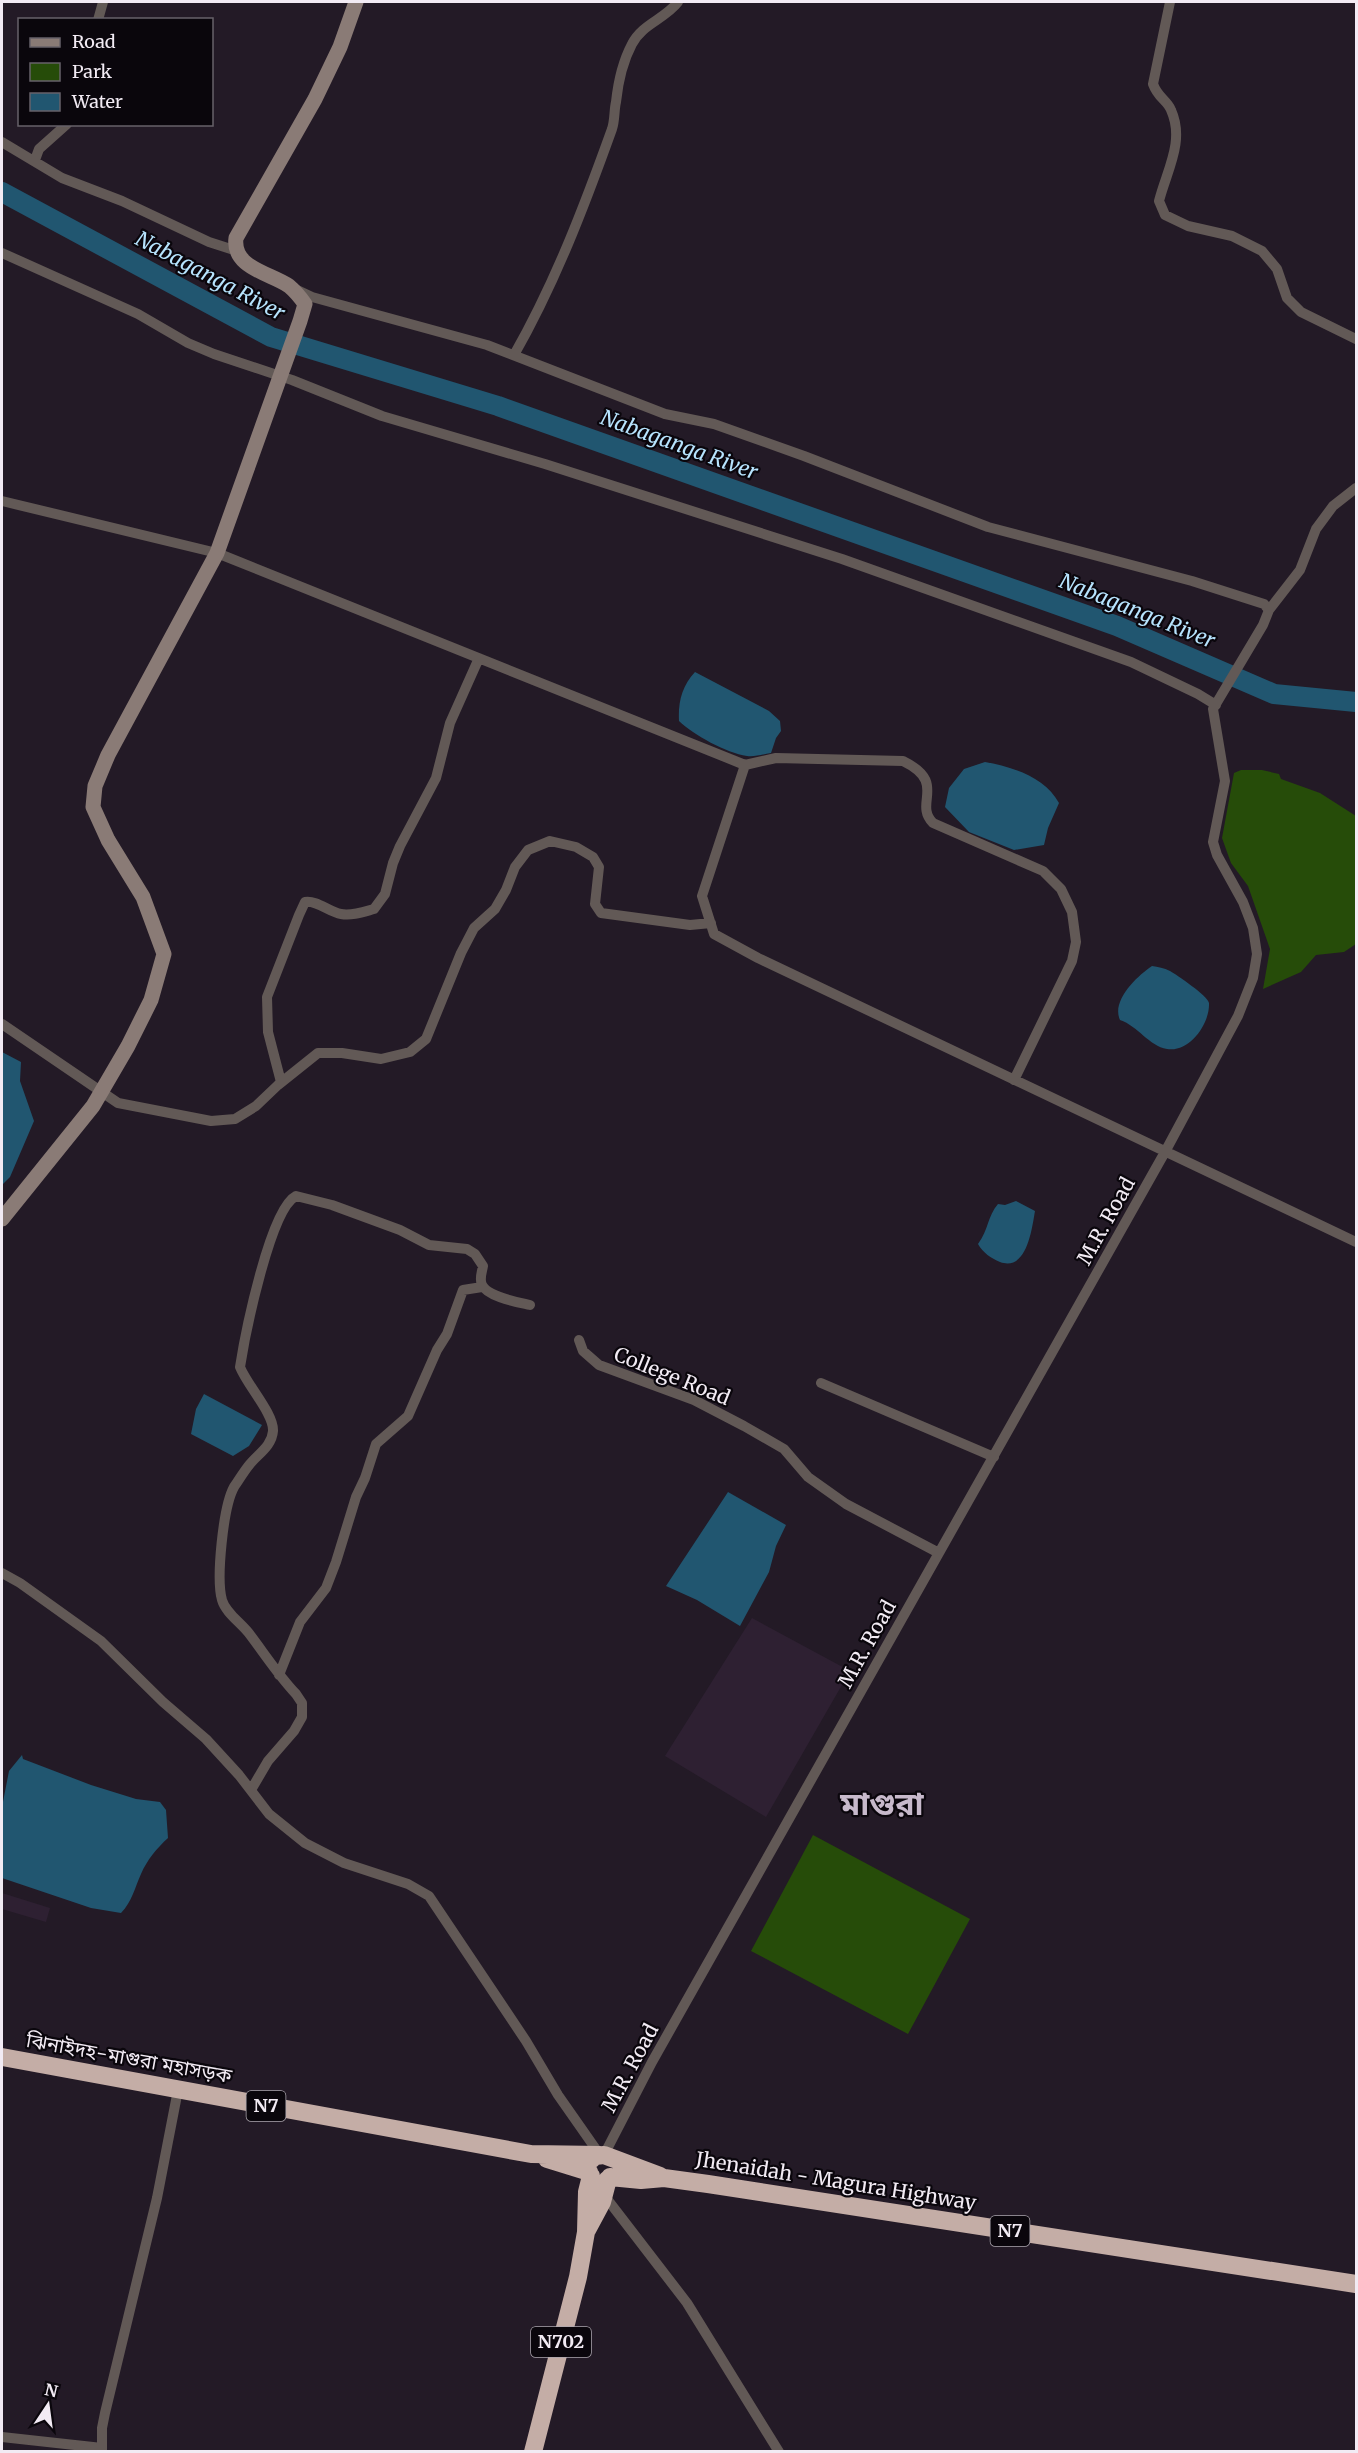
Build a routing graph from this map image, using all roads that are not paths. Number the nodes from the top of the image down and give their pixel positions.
1 (103, 2) edge
2 (356, 2) edge
3 (678, 2) edge
4 (1170, 2) edge
5 (99, 18) edge
6 (65, 126) edge
7 (2, 142) edge
8 (35, 160) junction
9 (237, 251) junction
10 (2, 253) edge
11 (289, 286) junction
12 (1356, 339) edge
13 (514, 355) junction
14 (282, 370) junction
15 (1356, 488) edge
16 (2, 501) edge
17 (217, 553) junction
18 (1269, 610) junction
19 (478, 658) junction
20 (1214, 707) junction
21 (745, 765) junction
22 (711, 923) junction
23 (2, 1024) edge
24 (1014, 1080) junction
25 (281, 1082) junction
26 (101, 1092) junction
27 (1165, 1152) junction
28 (2, 1219) edge
29 (1356, 1242) edge
30 (482, 1287) junction
31 (530, 1305) dead end
32 (579, 1340) dead end
33 (821, 1383) dead end
34 (993, 1457) junction
35 (939, 1553) junction
36 (2, 1573) edge
37 (279, 1675) junction
38 (250, 1790) junction
39 (2, 2057) edge
40 (178, 2090) junction
41 (531, 2154) junction
42 (604, 2156) junction
43 (664, 2178) junction
44 (601, 2180) junction
45 (1356, 2284) edge
46 (2, 2437) edge
47 (102, 2450) edge
48 (533, 2451) edge
49 (779, 2451) edge

1 - 5 street
2 - 9 main road
3 - 13 street
4 - 12 street
6 - 8 street
7 - 8 street
8 - 9 street
9 - 11 main road
10 - 14 street
11 - 13 street
11 - 14 main road
13 - 18 street
14 - 17 main road
14 - 20 street
15 - 18 street
16 - 17 street
17 - 19 street
17 - 26 main road
18 - 20 street
19 - 21 street
19 - 25 street
20 - 27 street, M.R. Road
21 - 22 street
21 - 24 street
22 - 24 street
22 - 25 street
23 - 26 street
24 - 27 street
25 - 26 street
26 - 28 main road
27 - 29 street
27 - 34 street, M.R. Road
30 - 31 street
30 - 37 street
30 - 37 street
32 - 35 street, College Road
33 - 34 street
34 - 35 street, M.R. Road
35 - 42 street, M.R. Road
36 - 38 street
37 - 38 street
38 - 42 street
39 - 40 highway, ঝিনাইদহ-মাগুরা মহাসড়ক / N7
40 - 41 highway, ঝিনাইদহ-মাগুরা মহাসড়ক / N7
40 - 47 street
41 - 42 highway, N7
41 - 44 highway, N7
42 - 43 highway, Jhenaidah - Magura Highway / N7
42 - 44 highway
43 - 44 highway, Jhenaidah - Magura Highway / N7
43 - 45 highway, Jhenaidah - Magura Highway / N7
44 - 48 highway, N702
44 - 49 street
46 - 47 street

